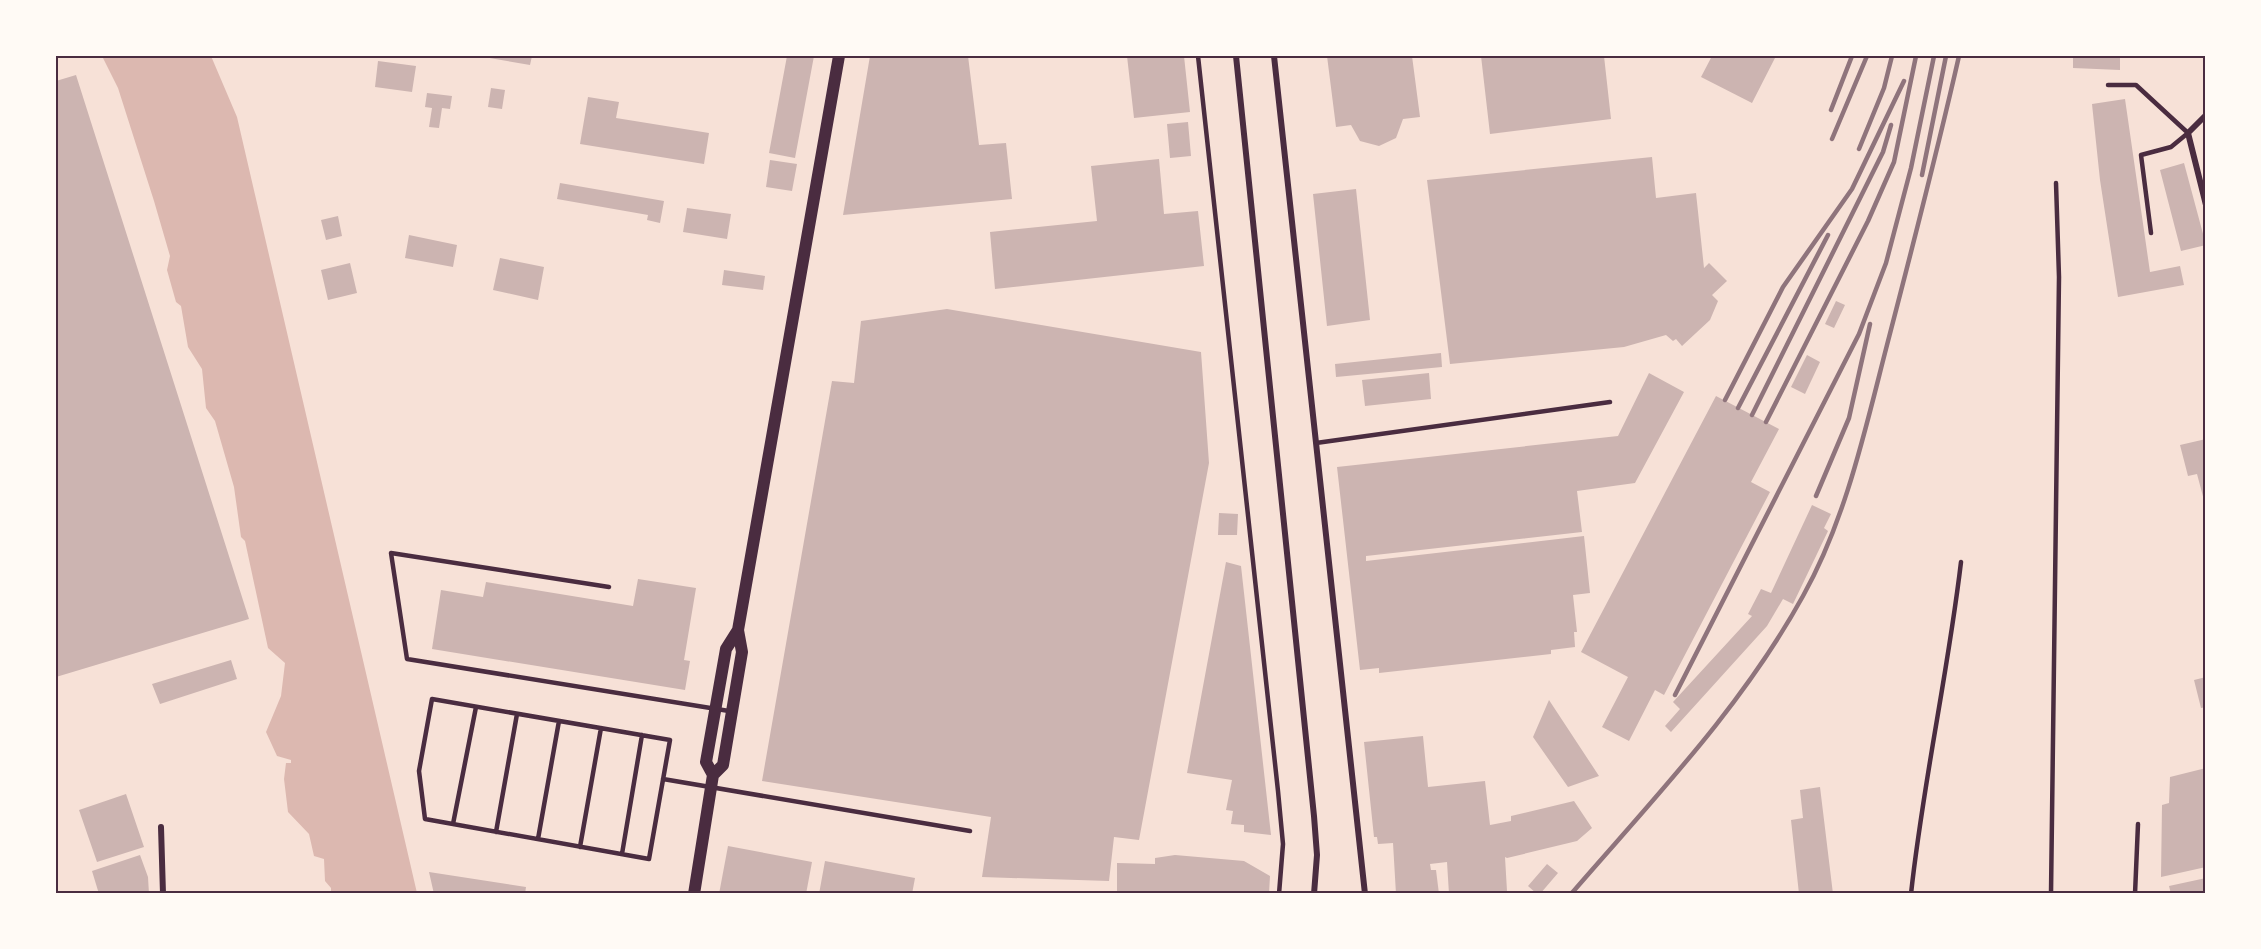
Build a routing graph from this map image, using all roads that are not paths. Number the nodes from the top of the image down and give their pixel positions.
1 (839, 56) edge
2 (1198, 56) edge
3 (1236, 56) edge
4 (1274, 56) edge
5 (2108, 85) dead end
6 (2205, 115) edge
7 (2188, 133) junction
8 (2056, 183) dead end
9 (2205, 205) edge
10 (2151, 233) dead end
11 (1610, 402) dead end
12 (1316, 443) junction
13 (1961, 562) dead end
14 (609, 587) dead end
15 (738, 630) junction
16 (476, 707) junction
17 (715, 709) junction
18 (732, 711) junction
19 (517, 714) junction
20 (559, 721) junction
21 (601, 728) junction
22 (642, 735) junction
23 (713, 775) junction
24 (663, 779) junction
25 (711, 788) junction
26 (453, 824) junction
27 (2138, 824) dead end
28 (161, 826) dead end
29 (496, 831) junction
30 (970, 831) dead end
31 (538, 839) junction
32 (580, 847) junction
33 (622, 854) junction
34 (164, 894) edge
35 (693, 894) edge
36 (1279, 894) edge
37 (1314, 894) edge
38 (1365, 894) edge
39 (1911, 894) edge
40 (2051, 894) edge
41 (2135, 894) edge

1 - 15 main road
2 - 36 lane
3 - 37 street
4 - 12 street
5 - 7 lane
6 - 7 street
7 - 9 street
7 - 10 lane
8 - 40 lane
11 - 12 lane
12 - 38 street
13 - 39 lane
14 - 17 lane
15 - 17 main road
15 - 18 main road
16 - 19 lane
16 - 26 lane
16 - 26 lane
17 - 18 lane
17 - 23 main road
18 - 23 main road
19 - 20 lane
19 - 29 lane
20 - 21 lane
20 - 31 lane
21 - 22 lane
21 - 32 lane
22 - 24 lane
22 - 33 lane
23 - 25 main road
24 - 25 lane
24 - 33 lane
25 - 30 lane
25 - 35 main road
26 - 29 lane
27 - 41 lane
28 - 34 street
29 - 31 lane
31 - 32 lane
32 - 33 lane

